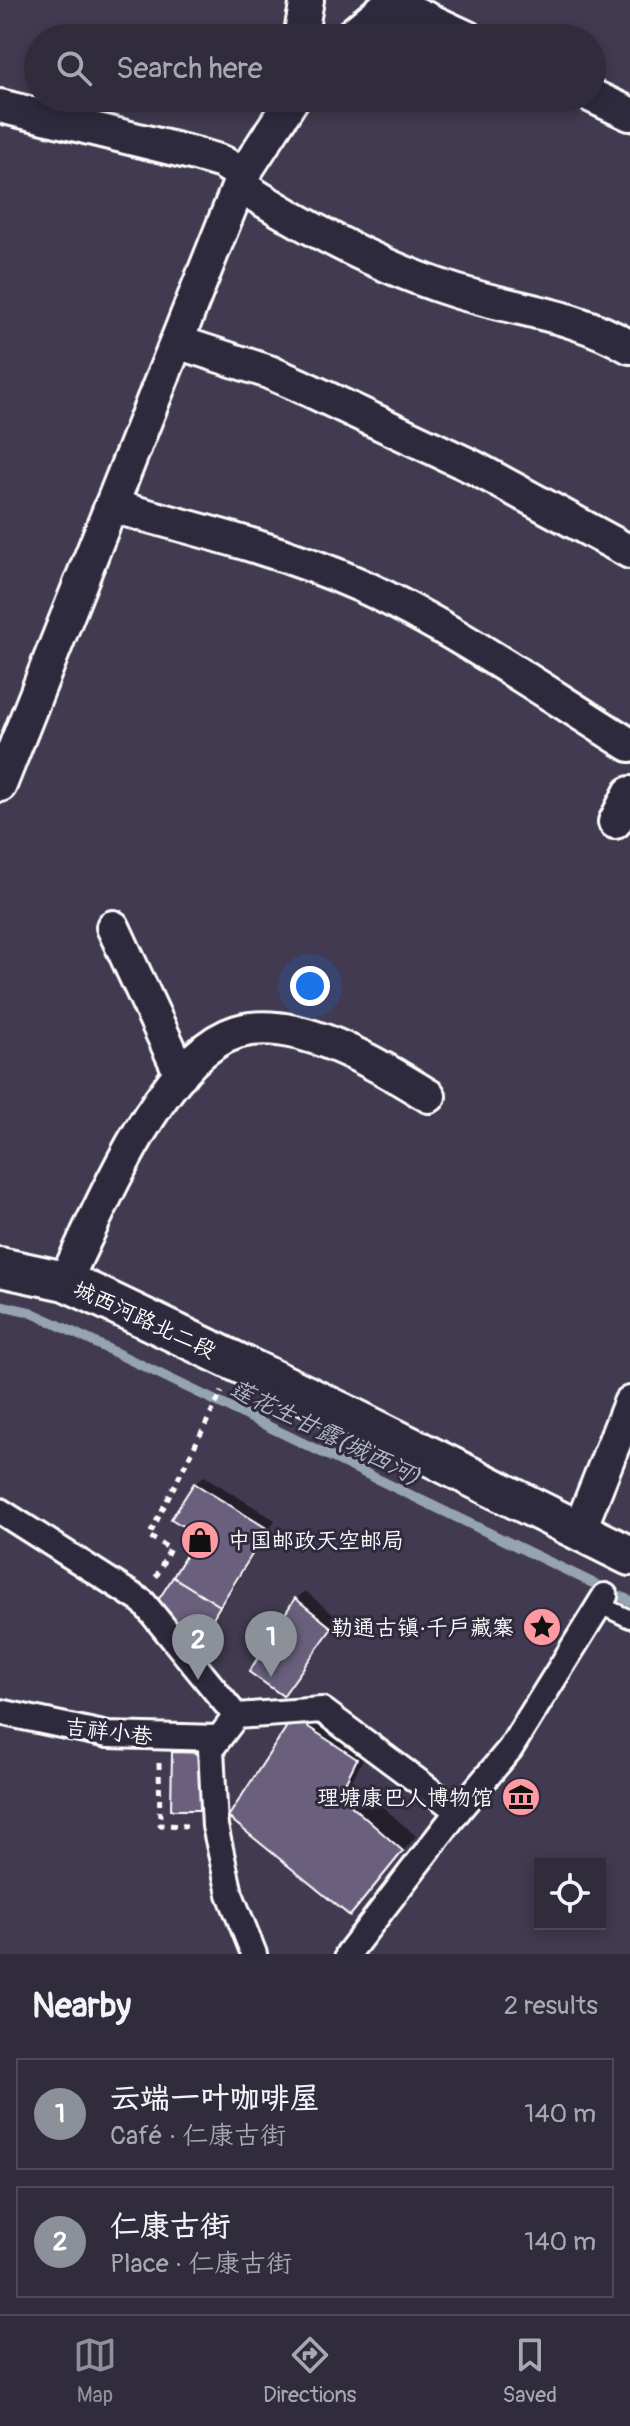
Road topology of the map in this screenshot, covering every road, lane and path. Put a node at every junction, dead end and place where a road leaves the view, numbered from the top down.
1 (307, 0) edge
2 (393, 1) edge
3 (303, 24) edge
4 (365, 24) edge
5 (440, 24) edge
6 (606, 103) edge
7 (0, 106) edge
8 (24, 112) edge
9 (24, 112) edge
10 (284, 112) edge
11 (630, 114) edge
12 (241, 180) junction
13 (177, 342) junction
14 (630, 347) edge
15 (111, 506) junction
16 (630, 552) edge
17 (630, 745) edge
18 (0, 785) edge
19 (630, 793) edge
20 (615, 822) dead end
21 (113, 927) dead end
22 (181, 1074) junction
23 (429, 1096) dead end
24 (0, 1267) edge
25 (65, 1281) junction
26 (223, 1390) dead end
27 (630, 1403) edge
28 (0, 1511) edge
29 (579, 1531) junction
30 (630, 1556) edge
31 (602, 1600) joint
32 (143, 1602) junction
33 (630, 1619) edge
34 (0, 1712) edge
35 (236, 1716) junction
36 (159, 1738) junction
37 (219, 1738) junction
38 (458, 1811) junction
39 (215, 1826) junction
40 (254, 1954) edge
41 (348, 1954) edge

1 - 3 street
2 - 4 street
2 - 5 street
6 - 11 street
7 - 8 street
9 - 12 street
10 - 12 street
12 - 13 street
12 - 14 street
13 - 15 street
13 - 16 street
15 - 17 street
15 - 18 street
19 - 20 street
21 - 22 street
22 - 23 street
22 - 25 street
24 - 25 street, 城西河路北二段
25 - 29 street, 城西河路北二段
26 - 32 path
27 - 29 street
28 - 32 street
29 - 30 street, 城西河路北二段
31 - 33 lane
31 - 38 street
32 - 35 street
34 - 36 street, 吉祥小巷
35 - 37 street
35 - 38 street
36 - 37 street, 吉祥小巷
36 - 39 path
37 - 39 street
38 - 41 street
39 - 40 street

